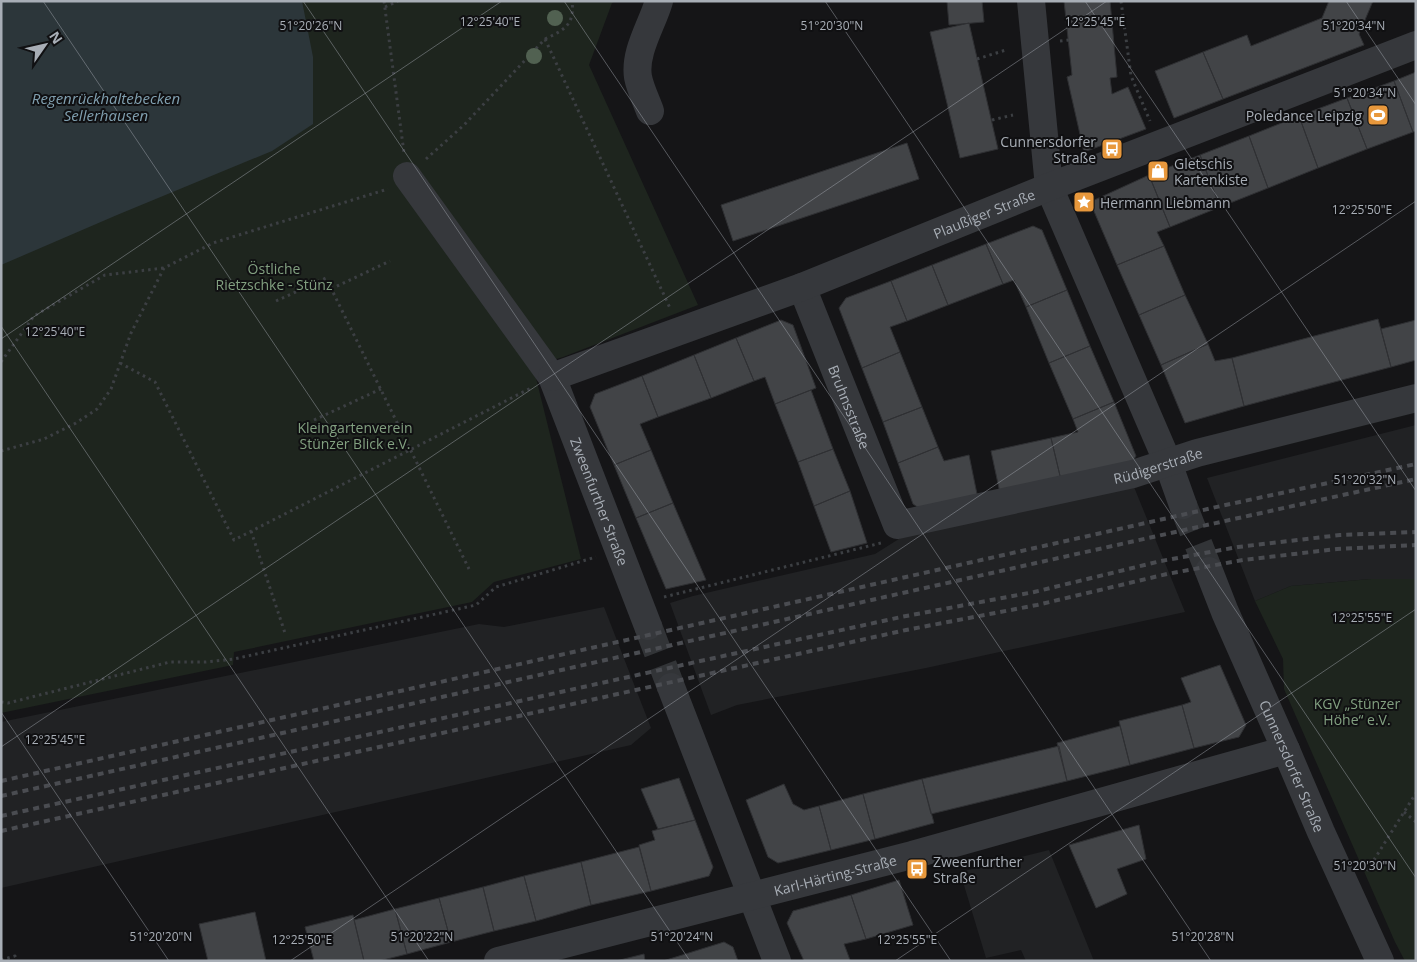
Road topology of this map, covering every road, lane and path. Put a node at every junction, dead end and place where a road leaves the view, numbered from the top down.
1 (384, 1) edge
2 (398, 1) edge
3 (572, 1) edge
4 (659, 1) edge
5 (1031, 1) edge
6 (1121, 1) edge
7 (385, 6) junction
8 (545, 39) junction
9 (1069, 40) dead end
10 (1060, 41) dead end
11 (1416, 45) edge
12 (1006, 50) dead end
13 (978, 59) dead end
14 (650, 110) dead end
15 (1014, 115) dead end
16 (992, 120) dead end
17 (1153, 127) dead end
18 (407, 176) junction
19 (1049, 187) junction
20 (390, 261) dead end
21 (164, 268) junction
22 (802, 287) junction
23 (331, 290) junction
24 (276, 302) dead end
25 (681, 330) junction
26 (1, 362) edge
27 (120, 363) junction
28 (552, 377) junction
29 (381, 389) junction
30 (1416, 398) edge
31 (314, 420) dead end
32 (410, 450) junction
33 (1, 451) edge
34 (1168, 463) junction
35 (1183, 505) tunnel mouth
36 (897, 525) junction
37 (251, 531) junction
38 (618, 550) junction
39 (470, 569) dead end
40 (1208, 571) tunnel mouth
41 (643, 615) joint
42 (285, 633) dead end
43 (671, 688) tunnel mouth
44 (1, 702) edge
45 (1286, 750) junction
46 (1416, 793) edge
47 (1404, 812) junction
48 (1416, 822) edge
49 (752, 896) junction
50 (1351, 897) junction
51 (1, 960) edge
52 (16, 961) edge
53 (498, 961) edge
54 (777, 961) edge
55 (1380, 961) edge

1 - 7 path
2 - 7 path
3 - 8 path
4 - 14 street
5 - 19 street
6 - 17 path
7 - 18 path
8 - 18 path
8 - 25 path
9 - 10 path
11 - 19 street, Plaußiger Straße
12 - 13 path
15 - 16 path
18 - 21 path
18 - 28 street, Zweenfurther Straße
19 - 22 street, Plaußiger Straße
19 - 34 street
20 - 23 path
21 - 26 path
21 - 27 path
22 - 25 street, Plaußiger Straße
22 - 36 street, Bruhnsstraße
23 - 24 path
23 - 29 path
25 - 28 street, Plaußiger Straße
27 - 33 path
27 - 37 path
28 - 32 path
28 - 38 street, Zweenfurther Straße
29 - 31 path
29 - 32 path
30 - 34 street, Rüdigerstraße
32 - 37 path
32 - 39 path
34 - 35 street
34 - 36 street, Rüdigerstraße
36 - 41 path
37 - 42 path
38 - 41 street, Zweenfurther Straße
38 - 44 path
40 - 45 street, Cunnersdorfer Straße
43 - 49 street
45 - 49 street, Karl-Härting-Straße
45 - 50 street, Cunnersdorfer Straße
46 - 47 path
47 - 48 path
47 - 50 path
49 - 53 street, Karl-Härting-Straße
49 - 54 street
50 - 55 street, Cunnersdorfer Straße
51 - 52 path

